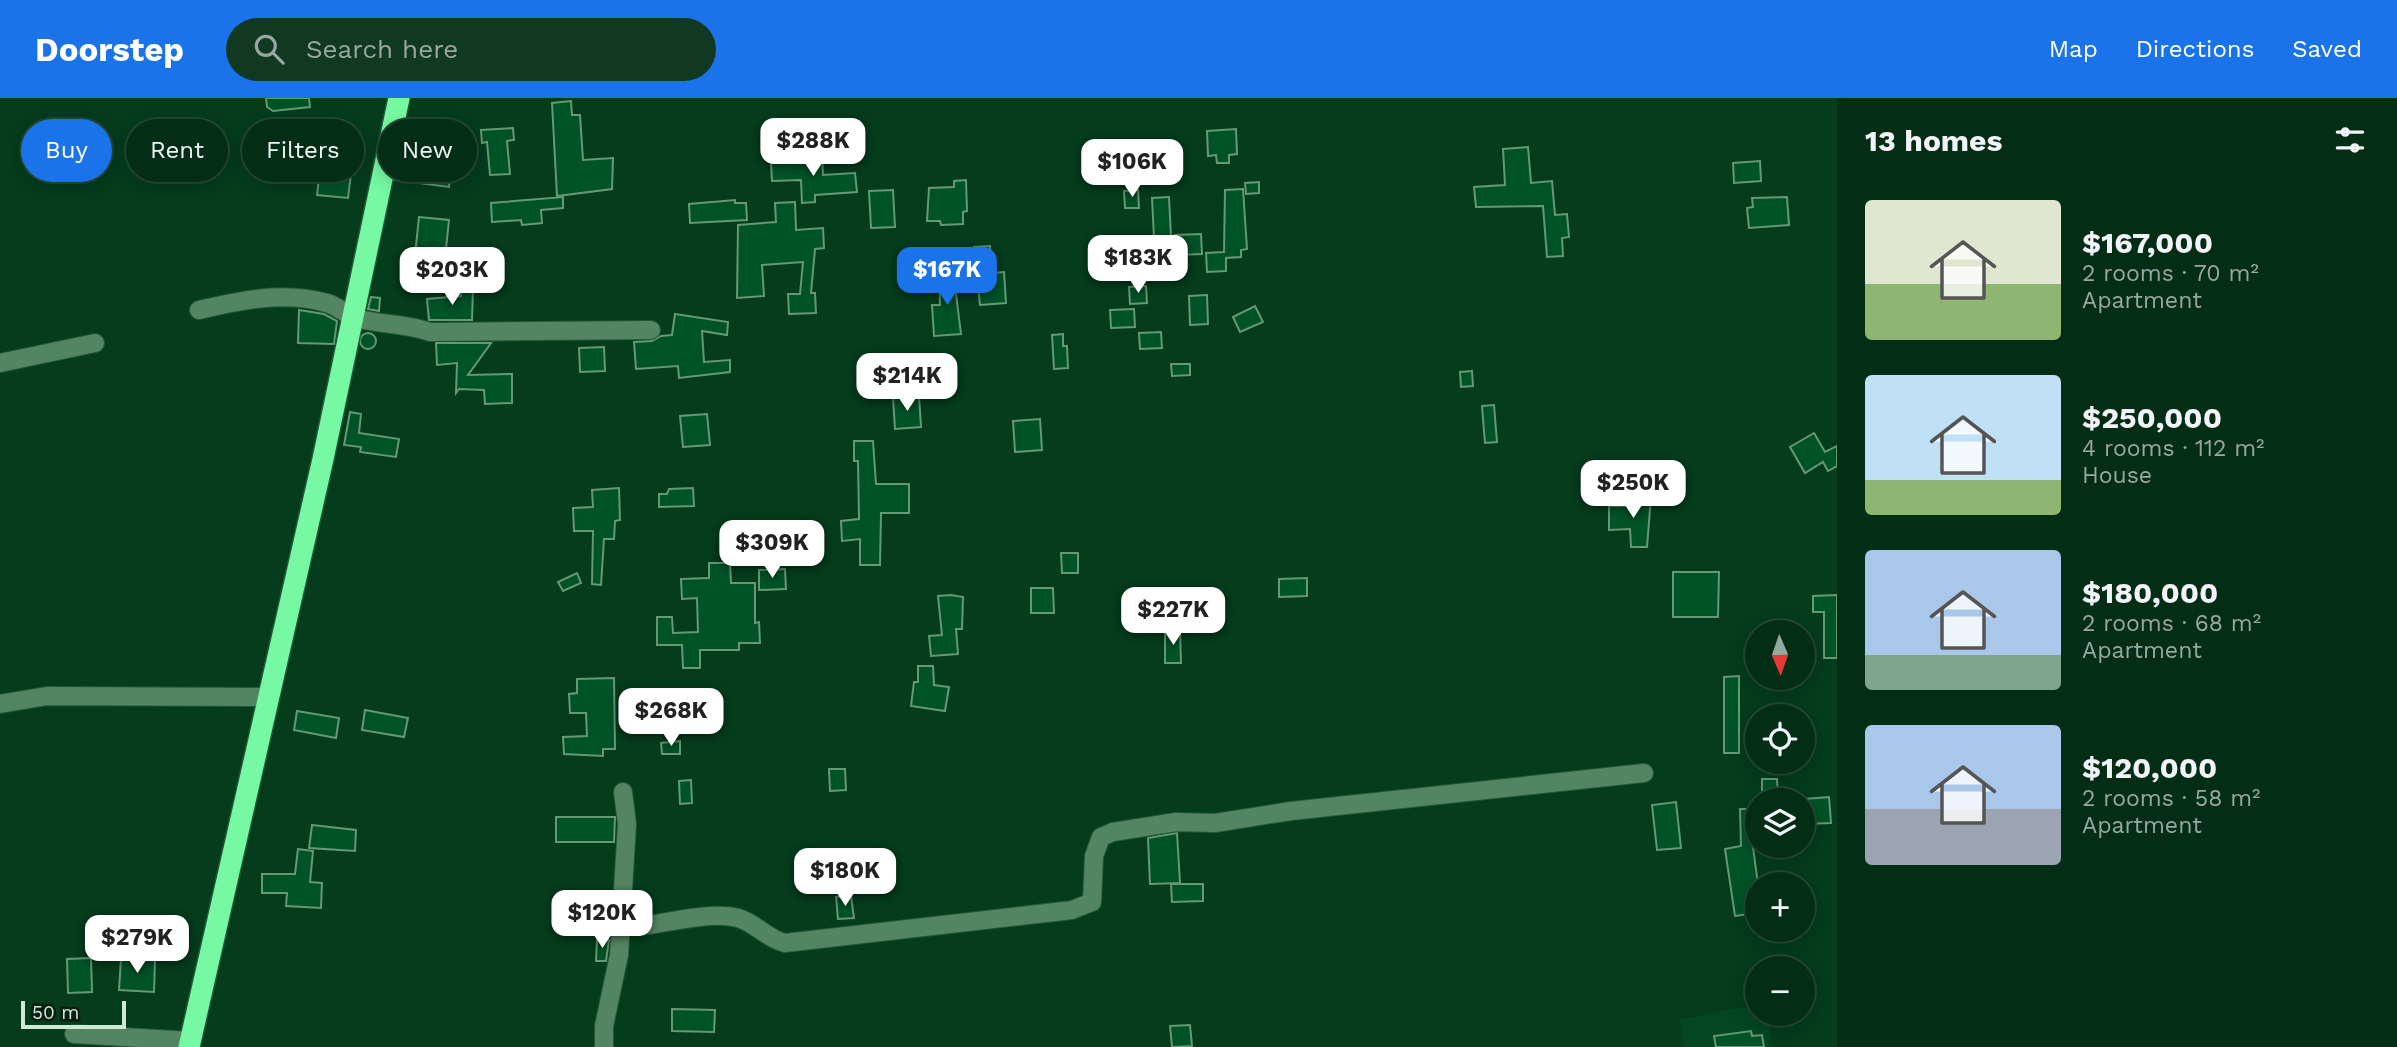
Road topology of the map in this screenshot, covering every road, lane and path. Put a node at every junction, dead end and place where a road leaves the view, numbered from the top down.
1 (399, 98) edge
2 (199, 310) dead end
3 (353, 317) junction
4 (651, 330) dead end
5 (95, 343) dead end
6 (0, 363) edge
7 (269, 697) junction
8 (0, 704) edge
9 (1644, 773) dead end
10 (624, 792) dead end
11 (620, 915) junction
12 (74, 1034) dead end
13 (190, 1044) edge
14 (604, 1047) edge

1 - 3 highway
2 - 3 street
3 - 4 street
3 - 7 highway
5 - 6 street
7 - 8 street
7 - 13 highway
9 - 11 street
10 - 11 street
11 - 14 street
12 - 13 street

